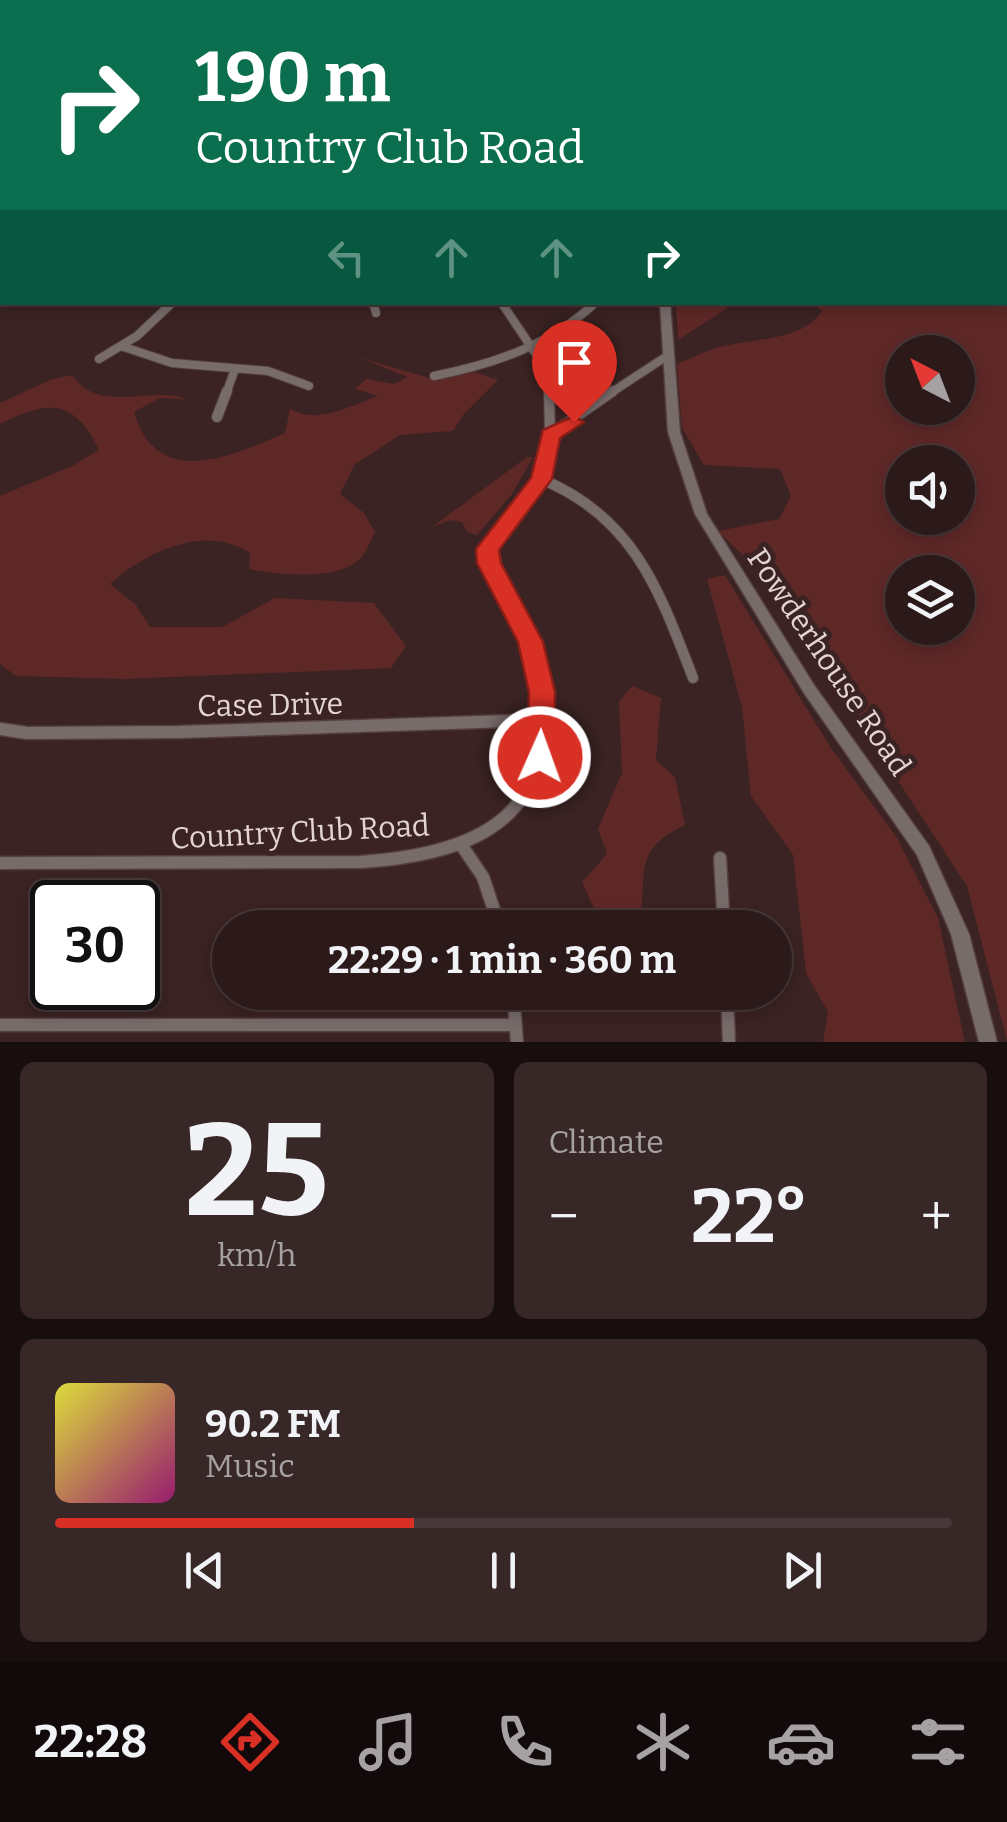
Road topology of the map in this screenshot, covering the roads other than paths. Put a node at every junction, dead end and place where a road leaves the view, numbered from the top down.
1 (169, 305) edge
2 (374, 305) edge
3 (503, 305) edge
4 (592, 305) edge
5 (665, 305) edge
6 (376, 314) dead end
7 (532, 344) junction
8 (121, 346) junction
9 (667, 356) junction
10 (99, 359) dead end
11 (235, 369) junction
12 (434, 376) dead end
13 (309, 386) dead end
14 (217, 417) dead end
15 (550, 435) junction
16 (541, 479) junction
17 (693, 678) dead end
18 (542, 720) junction
19 (0, 728) edge
20 (462, 846) junction
21 (720, 858) dead end
22 (0, 863) edge
23 (494, 910) edge
24 (723, 910) edge
25 (727, 1010) edge
26 (0, 1025) edge
27 (66, 1026) junction
28 (516, 1034) edge
29 (61, 1042) edge
30 (729, 1042) edge
31 (988, 1042) edge

1 - 8 street
2 - 6 street
3 - 7 street, Country Club Road
4 - 7 street
5 - 9 street, Powderhouse Road
7 - 12 street
7 - 15 street, Country Club Road
8 - 10 street
8 - 11 street
9 - 15 street
9 - 31 street, Powderhouse Road
11 - 13 street
11 - 14 street
15 - 16 street, Country Club Road
16 - 17 street
16 - 18 street, Country Club Road
18 - 19 street, Case Drive
18 - 20 street, Country Club Road
20 - 22 street, Country Club Road
20 - 23 street
21 - 24 street
25 - 30 street
26 - 27 street
27 - 28 street
27 - 29 street

